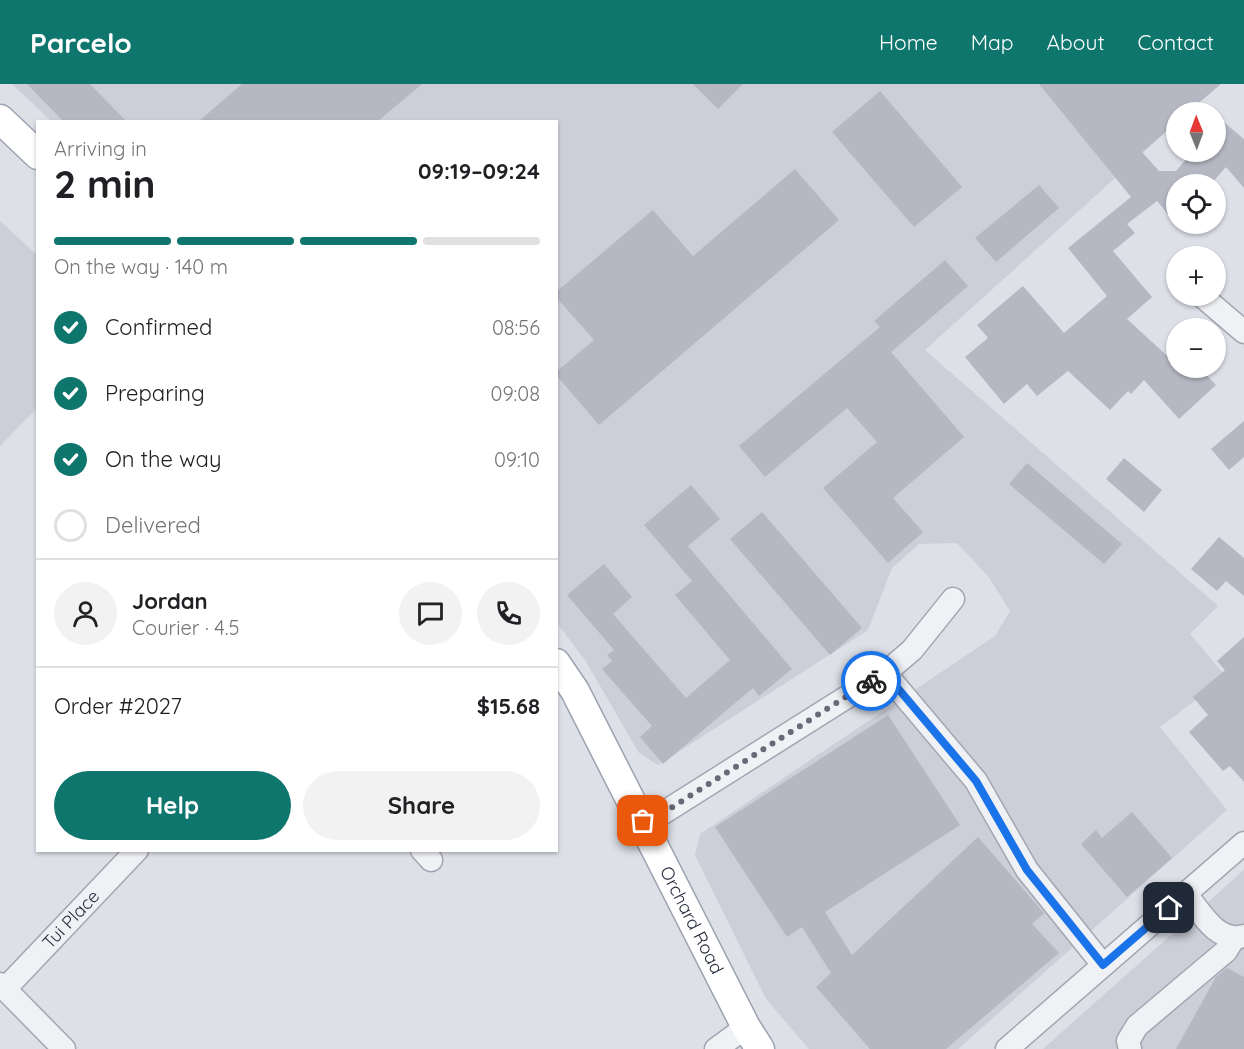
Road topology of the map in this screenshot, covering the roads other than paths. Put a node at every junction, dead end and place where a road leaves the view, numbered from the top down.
1 (0, 119) edge
2 (36, 153) edge
3 (1214, 306) edge
4 (1244, 332) edge
5 (953, 599) dead end
6 (558, 666) edge
7 (885, 673) junction
8 (643, 821) junction
9 (1244, 843) edge
10 (135, 852) edge
11 (1185, 894) junction
12 (1239, 937) edge
13 (1103, 965) junction
14 (2, 987) edge
15 (753, 1038) edge
16 (64, 1049) edge
17 (716, 1049) edge
18 (1007, 1049) edge
19 (1130, 1049) edge

1 - 2 main road
3 - 4 street
5 - 7 street
6 - 8 main road, Orchard Road
7 - 8 street
7 - 13 street
8 - 15 main road, Orchard Road
9 - 11 street
10 - 14 street, Tui Place
11 - 12 street
11 - 13 street
12 - 19 street
13 - 18 street
14 - 16 street
15 - 17 street

